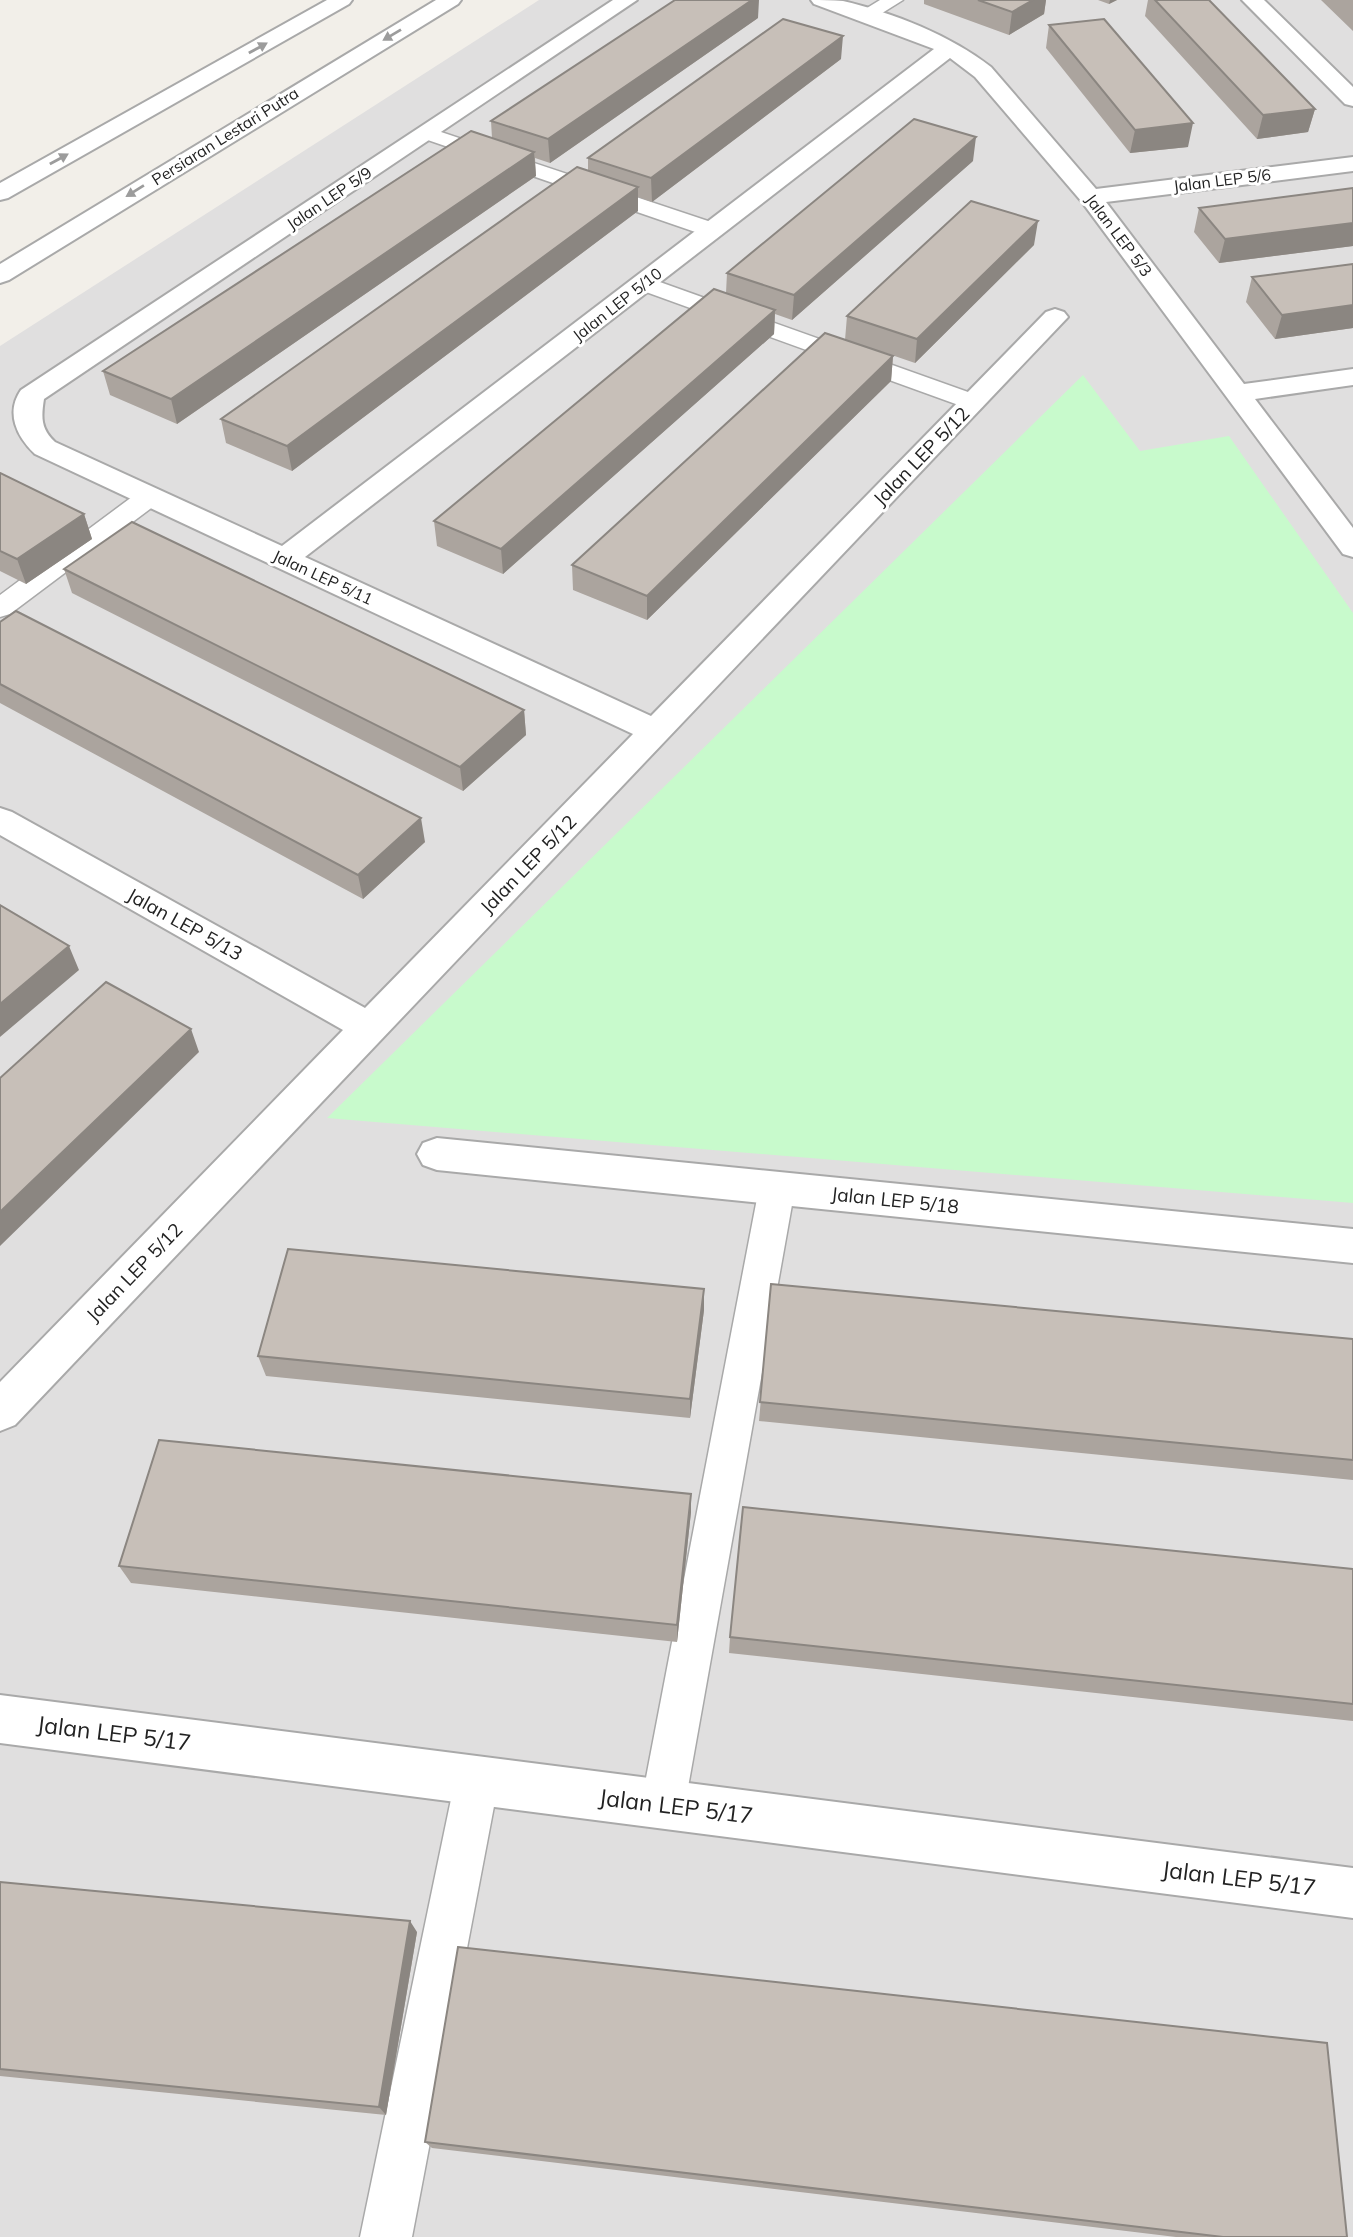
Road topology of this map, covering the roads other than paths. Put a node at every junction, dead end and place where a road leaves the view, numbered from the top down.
1 (342, 0) edge
2 (451, 0) edge
3 (627, 0) edge
4 (821, 0) edge
5 (894, 0) edge
6 (1252, 0) edge
7 (864, 16) junction
8 (949, 48) junction
9 (1353, 99) edge
10 (426, 134) junction
11 (1353, 164) edge
12 (0, 193) edge
13 (1090, 197) junction
14 (712, 230) junction
15 (0, 275) edge
16 (643, 284) junction
17 (1055, 317) dead end
18 (1353, 377) edge
19 (1239, 393) junction
20 (31, 396) joint
21 (973, 402) junction
22 (149, 496) junction
23 (1353, 548) edge
24 (284, 559) junction
25 (0, 608) edge
26 (656, 731) junction
27 (0, 820) edge
28 (370, 1028) junction
29 (437, 1154) dead end
30 (777, 1188) junction
31 (1353, 1246) edge
32 (0, 1411) edge
33 (0, 1719) edge
34 (477, 1780) junction
35 (663, 1804) junction
36 (1353, 1893) edge
37 (386, 2237) edge

12 -> 1 street
2 -> 15 street, Persiaran Lestari Putra
3 - 10 street, Jalan LEP 5/9
4 - 7 street, Jalan LEP 5/3
5 - 7 lane
6 - 9 street
7 - 8 street, Jalan LEP 5/3
8 - 13 street, Jalan LEP 5/3
8 - 14 street, Jalan LEP 5/10
10 - 14 lane
10 - 20 street, Jalan LEP 5/9
11 - 13 street, Jalan LEP 5/6
13 - 19 street, Jalan LEP 5/3
14 - 16 street, Jalan LEP 5/10
16 - 21 lane
16 - 24 street, Jalan LEP 5/10
17 - 21 street, Jalan LEP 5/12
18 - 19 street
19 - 23 street, Jalan LEP 5/3
20 - 22 street, Jalan LEP 5/11
21 - 26 street, Jalan LEP 5/12
22 - 24 street, Jalan LEP 5/11
22 - 25 lane
24 - 26 street, Jalan LEP 5/11
26 - 28 street, Jalan LEP 5/12
27 - 28 street, Jalan LEP 5/13
28 - 32 street, Jalan LEP 5/12
29 - 30 street, Jalan LEP 5/18
30 - 31 street, Jalan LEP 5/18
30 - 35 lane
33 - 34 street, Jalan LEP 5/17
34 - 35 street, Jalan LEP 5/17
34 - 37 lane
35 - 36 street, Jalan LEP 5/17

